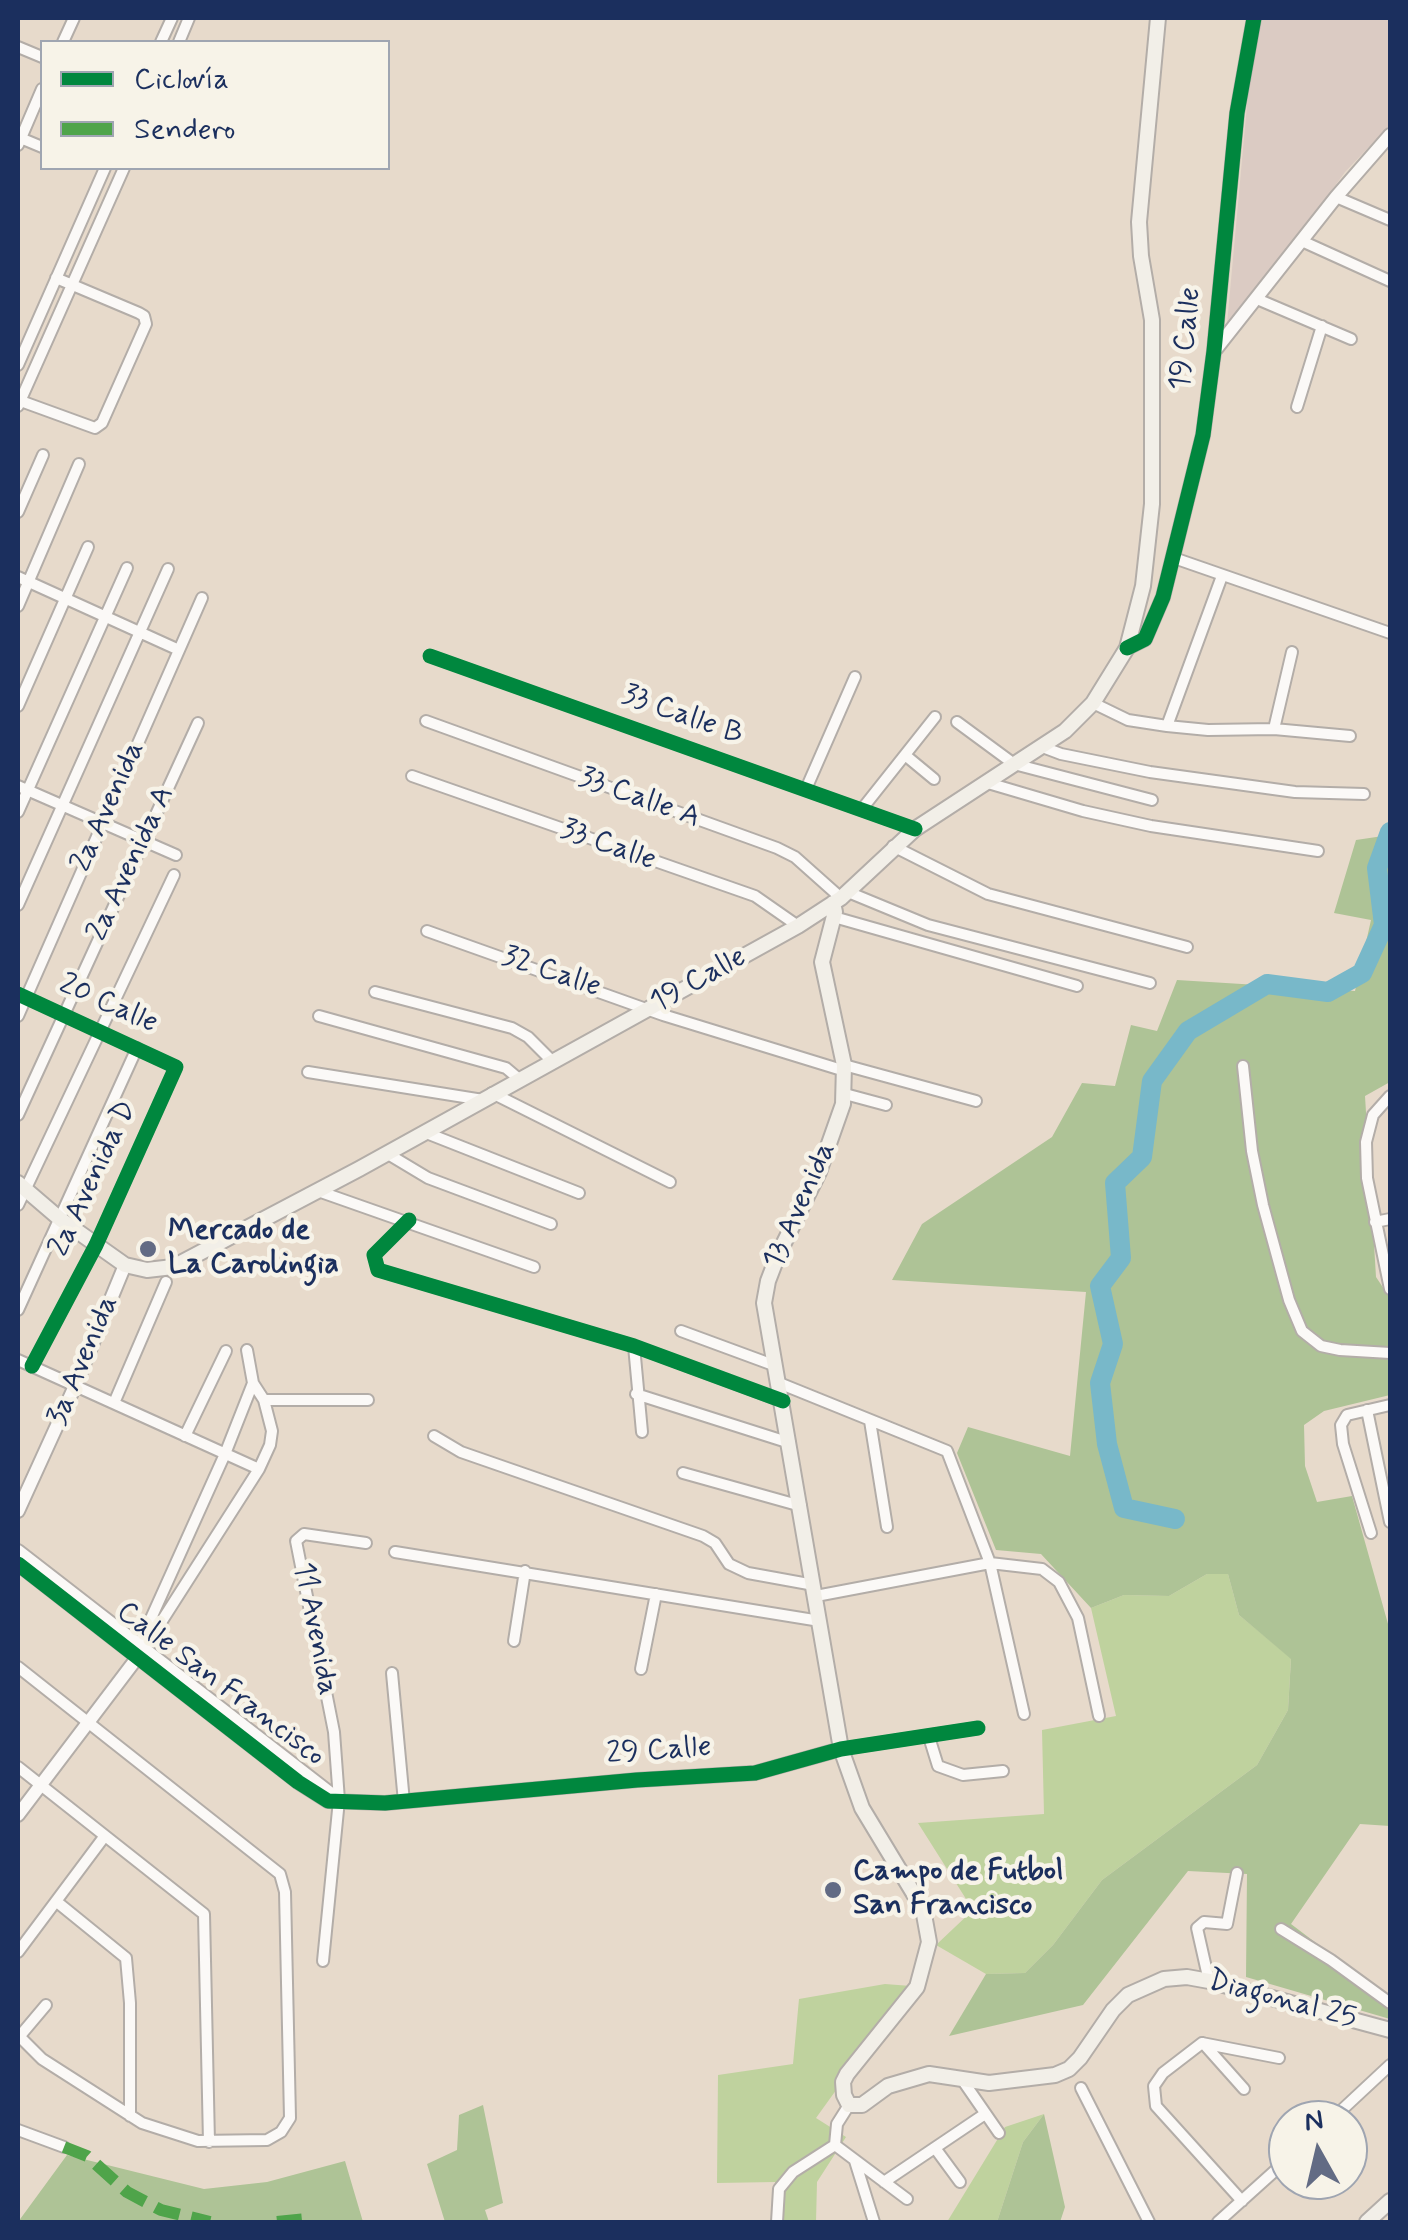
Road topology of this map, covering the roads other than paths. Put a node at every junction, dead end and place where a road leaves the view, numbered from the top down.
1 (1158, 18) edge
2 (1254, 18) edge
3 (40, 93) edge
4 (1390, 135) edge
5 (19, 140) edge
6 (123, 170) edge
7 (104, 171) edge
8 (117, 182) junction
9 (1336, 197) junction
10 (1390, 220) edge
11 (1304, 242) junction
12 (56, 278) junction
13 (1390, 281) edge
14 (73, 285) junction
15 (1257, 298) junction
16 (1322, 326) junction
17 (1351, 339) dead end
18 (1214, 351) junction
19 (18, 365) edge
20 (18, 402) edge
21 (1297, 407) dead end
22 (44, 455) dead end
23 (80, 464) dead end
24 (18, 512) edge
25 (88, 547) dead end
26 (1174, 558) junction
27 (127, 568) dead end
28 (168, 570) dead end
29 (1222, 576) junction
30 (23, 579) edge
31 (65, 598) junction
32 (202, 598) dead end
33 (18, 606) edge
34 (105, 616) junction
35 (140, 632) junction
36 (1390, 633) edge
37 (1127, 648) junction
38 (179, 650) junction
39 (1292, 652) dead end
40 (430, 656) dead end
41 (855, 677) dead end
42 (1093, 703) junction
43 (18, 706) edge
44 (935, 717) dead end
45 (426, 721) dead end
46 (957, 722) dead end
47 (198, 723) dead end
48 (1168, 726) junction
49 (1274, 729) junction
50 (1350, 736) dead end
51 (1039, 746) junction
52 (905, 755) junction
53 (1014, 764) junction
54 (412, 776) dead end
55 (934, 779) dead end
56 (988, 783) junction
57 (22, 789) edge
58 (806, 790) junction
59 (1364, 794) dead end
60 (1152, 800) dead end
61 (62, 806) junction
62 (862, 810) junction
63 (18, 812) edge
64 (102, 823) junction
65 (915, 828) junction
66 (142, 840) junction
67 (893, 846) junction
68 (1318, 851) dead end
69 (176, 855) dead end
70 (174, 875) dead end
71 (839, 902) junction
72 (18, 905) edge
73 (798, 926) junction
74 (427, 931) dead end
75 (1187, 946) dead end
76 (1150, 983) dead end
77 (1077, 986) dead end
78 (375, 992) dead end
79 (22, 996) edge
80 (651, 1008) junction
81 (63, 1015) junction
82 (18, 1016) edge
83 (319, 1016) dead end
84 (102, 1032) junction
85 (137, 1048) junction
86 (552, 1061) junction
87 (176, 1066) joint
88 (1242, 1066) dead end
89 (844, 1068) junction
90 (308, 1072) dead end
91 (519, 1079) junction
92 (845, 1094) junction
93 (487, 1096) junction
94 (1390, 1096) edge
95 (976, 1101) dead end
96 (886, 1105) dead end
97 (18, 1116) edge
98 (424, 1132) junction
99 (388, 1154) junction
100 (670, 1182) dead end
101 (21, 1186) edge
102 (318, 1191) junction
103 (579, 1193) dead end
104 (18, 1205) edge
105 (60, 1218) junction
106 (1390, 1219) edge
107 (409, 1220) junction
108 (1375, 1222) junction
109 (551, 1224) dead end
110 (96, 1245) junction
111 (125, 1265) junction
112 (534, 1266) dead end
113 (166, 1282) dead end
114 (1390, 1289) edge
115 (18, 1310) edge
116 (680, 1331) dead end
117 (634, 1346) junction
118 (247, 1350) dead end
119 (226, 1351) dead end
120 (1390, 1354) edge
121 (18, 1360) edge
122 (32, 1366) junction
123 (776, 1366) junction
124 (253, 1383) junction
125 (779, 1383) junction
126 (75, 1386) junction
127 (636, 1394) junction
128 (264, 1400) junction
129 (368, 1400) dead end
130 (783, 1402) junction
131 (114, 1403) junction
132 (1390, 1405) edge
133 (1367, 1410) junction
134 (870, 1421) junction
135 (642, 1432) dead end
136 (185, 1436) junction
137 (434, 1436) dead end
138 (790, 1443) junction
139 (225, 1454) junction
140 (259, 1469) junction
141 (683, 1473) dead end
142 (801, 1506) junction
143 (18, 1511) edge
144 (1390, 1522) edge
145 (887, 1527) dead end
146 (1371, 1533) dead end
147 (366, 1543) dead end
148 (18, 1551) edge
149 (395, 1552) dead end
150 (990, 1563) junction
151 (18, 1564) edge
152 (525, 1571) junction
153 (815, 1591) junction
154 (656, 1594) junction
155 (820, 1620) junction
156 (514, 1641) dead end
157 (140, 1650) junction
158 (18, 1667) edge
159 (641, 1670) dead end
160 (392, 1673) dead end
161 (1024, 1714) dead end
162 (1099, 1716) dead end
163 (88, 1722) junction
164 (978, 1728) dead end
165 (929, 1737) junction
166 (841, 1749) junction
167 (18, 1767) edge
168 (1003, 1772) dead end
169 (40, 1786) junction
170 (339, 1800) junction
171 (404, 1802) junction
172 (18, 1816) edge
173 (104, 1838) junction
174 (1236, 1873) dead end
175 (56, 1902) junction
176 (1281, 1929) dead end
177 (18, 1952) edge
178 (323, 1962) dead end
179 (1209, 1981) junction
180 (1390, 2003) edge
181 (46, 2005) dead end
182 (1390, 2030) edge
183 (18, 2036) edge
184 (1202, 2042) junction
185 (1279, 2058) dead end
186 (1390, 2066) edge
187 (961, 2078) junction
188 (1080, 2088) dead end
189 (1244, 2089) dead end
190 (1353, 2100) edge
191 (849, 2105) junction
192 (986, 2114) junction
193 (130, 2116) junction
194 (18, 2130) edge
195 (998, 2132) dead end
196 (209, 2142) junction
197 (835, 2145) junction
198 (64, 2148) dead end
199 (935, 2148) junction
200 (854, 2158) junction
201 (1268, 2177) edge
202 (884, 2182) junction
203 (960, 2182) dead end
204 (907, 2199) dead end
205 (1242, 2201) junction
206 (1390, 2201) edge
207 (777, 2222) edge
208 (874, 2222) edge
209 (1149, 2222) edge
210 (1218, 2222) edge
211 (1367, 2222) edge

1 - 37 main road
2 - 18 street, 19 Calle
3 - 5 street
4 - 9 street
6 - 8 street
7 - 8 street
7 - 12 street
8 - 14 street
9 - 10 street
9 - 11 street
11 - 13 street
11 - 15 street
12 - 14 street
12 - 19 street
14 - 20 street
14 - 20 street
15 - 16 street
15 - 18 street
16 - 17 street
16 - 21 street
18 - 26 street, 19 Calle
22 - 24 street
23 - 30 street
25 - 31 street
26 - 29 street
26 - 37 street, 19 Calle
27 - 34 street
28 - 35 street
29 - 36 street
29 - 48 street
30 - 31 street
30 - 33 street
31 - 34 street
31 - 43 street
32 - 38 street, 2a Avenida
34 - 35 street
34 - 57 street
35 - 38 street
35 - 61 street
37 - 42 main road, 19 Calle
38 - 64 street, 2a Avenida
39 - 49 street
40 - 58 street, 33 Calle B
41 - 58 street
42 - 48 street
42 - 51 main road, 19 Calle
44 - 52 street
45 - 71 street, 33 Calle A
46 - 53 street
47 - 66 street, 2a Avenida A
48 - 49 street
49 - 50 street
51 - 53 main road, 19 Calle
51 - 59 street
52 - 55 street
52 - 62 street
53 - 56 main road, 19 Calle
53 - 60 street
54 - 73 street, 33 Calle
56 - 65 main road, 19 Calle
56 - 68 street
57 - 61 street
57 - 63 street
58 - 62 street, 33 Calle B
61 - 64 street
61 - 72 street
62 - 65 street, 33 Calle B
64 - 66 street
64 - 79 street, 2a Avenida
65 - 67 main road, 19 Calle
66 - 69 street
66 - 81 street, 2a Avenida A
67 - 71 main road, 19 Calle
67 - 75 street
70 - 84 street
71 - 73 main road, 19 Calle
71 - 76 street, 33 Calle A
71 - 77 street
71 - 89 main road, 13 Avenida
73 - 80 main road, 19 Calle
74 - 80 street, 32 Calle
78 - 86 street
79 - 81 street, 20 Calle
79 - 82 street, 2a Avenida
80 - 86 main road, 19 Calle
80 - 89 street, 32 Calle
81 - 84 street, 20 Calle
81 - 97 street, 2a Avenida A
83 - 91 street
84 - 85 street, 20 Calle
84 - 101 street
85 - 87 street, 20 Calle
85 - 105 street
86 - 91 main road, 19 Calle
87 - 110 street, 2a Avenida D
88 - 120 street
89 - 92 main road, 13 Avenida
89 - 95 street, 32 Calle
90 - 93 street
91 - 93 main road, 19 Calle
92 - 96 street
92 - 123 main road, 13 Avenida
93 - 98 main road, 19 Calle
93 - 100 street
94 - 108 street
98 - 99 main road, 19 Calle
98 - 103 street
99 - 102 main road, 19 Calle
99 - 109 street
101 - 104 street
101 - 105 main road
102 - 107 street
102 - 111 main road, 19 Calle
105 - 110 main road
105 - 115 street
106 - 108 street
107 - 112 street
107 - 117 street
108 - 114 street
110 - 111 main road
110 - 122 street, 2a Avenida D
111 - 126 street, 3a Avenida
113 - 131 street
116 - 123 street
117 - 127 street
117 - 130 street
118 - 124 street
119 - 136 street
121 - 122 street
122 - 126 street
123 - 125 main road, 13 Avenida
124 - 128 street
124 - 139 street
125 - 130 main road, 13 Avenida
125 - 134 street
126 - 131 street
126 - 143 street, 3a Avenida
127 - 135 street
127 - 138 street
128 - 129 street
128 - 140 street
130 - 138 main road, 13 Avenida
131 - 136 street
132 - 133 street
133 - 144 street
133 - 146 street
134 - 145 street
134 - 150 street
136 - 139 street
137 - 153 street
138 - 142 main road, 13 Avenida
139 - 140 street
139 - 157 street
140 - 157 street
141 - 142 street
142 - 153 main road, 13 Avenida
147 - 170 street, 11 Avenida
148 - 157 street, Calle San Francisco
149 - 152 street
150 - 153 street
150 - 161 street
150 - 162 street
151 - 157 street, Calle San Francisco
152 - 154 street
152 - 156 street
153 - 155 main road, 13 Avenida
154 - 155 street
154 - 159 street
155 - 166 main road, 13 Avenida
157 - 163 street
157 - 170 street, Calle San Francisco
158 - 163 street
160 - 171 street
163 - 169 street
163 - 196 street
164 - 165 street, 29 Calle
165 - 166 street, 29 Calle
165 - 168 street
166 - 171 street, 29 Calle
166 - 191 main road
167 - 169 street
169 - 172 street
169 - 173 street
170 - 171 street, 29 Calle
170 - 178 street, 11 Avenida
173 - 175 street
173 - 196 street
174 - 179 street
175 - 177 street
175 - 193 street
176 - 180 street
179 - 182 main road, Diagonal 25
179 - 187 main road, Diagonal 25
181 - 183 street
183 - 193 street
184 - 185 street
184 - 189 street
184 - 205 street
186 - 190 street
187 - 191 main road, Diagonal 25
187 - 192 street
188 - 209 street
191 - 197 street
192 - 195 street
192 - 199 street
193 - 196 street
194 - 198 street
197 - 200 street
197 - 207 street
199 - 202 street
199 - 203 street
200 - 202 street
200 - 208 street
201 - 205 street
202 - 204 street
205 - 210 street
206 - 211 main road

